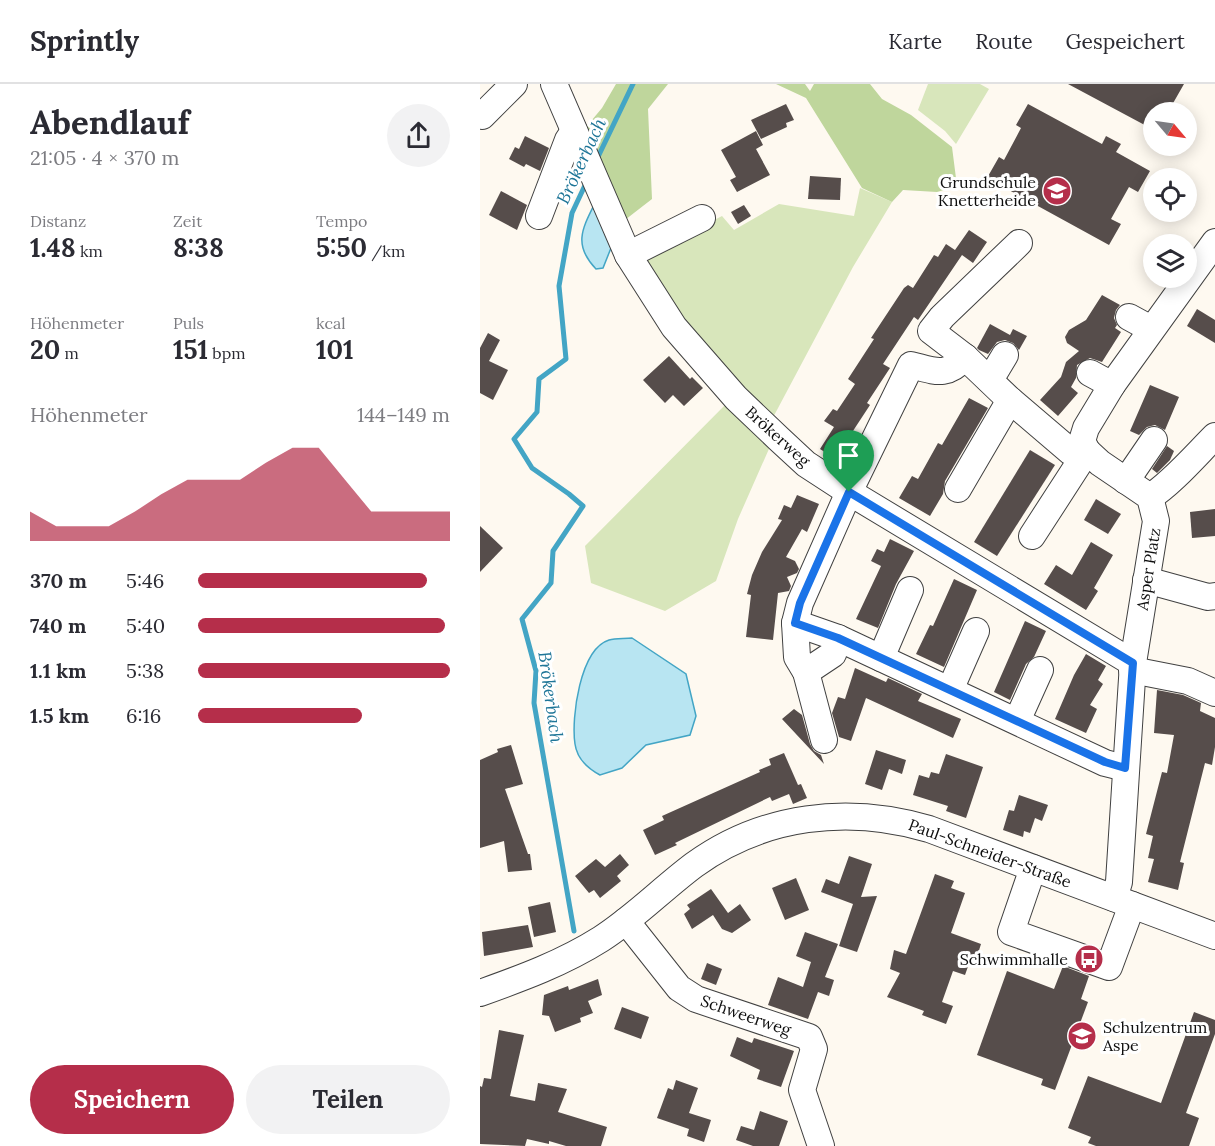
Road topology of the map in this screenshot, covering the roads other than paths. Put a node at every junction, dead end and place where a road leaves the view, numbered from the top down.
1 (514, 84) edge
2 (554, 84) edge
3 (482, 116) dead end
4 (574, 131) junction
5 (539, 216) dead end
6 (702, 218) dead end
7 (1215, 242) edge
8 (1019, 243) dead end
9 (628, 255) junction
10 (931, 331) junction
11 (1005, 355) dead end
12 (965, 357) junction
13 (911, 365) junction
14 (990, 380) junction
15 (1010, 400) junction
16 (1215, 436) edge
17 (1154, 440) dead end
18 (1087, 451) junction
19 (1126, 481) junction
20 (958, 489) dead end
21 (849, 492) junction
22 (1150, 497) junction
23 (1032, 536) dead end
24 (1146, 580) junction
25 (910, 590) dead end
26 (1215, 596) edge
27 (795, 623) junction
28 (976, 631) dead end
29 (838, 638) junction
30 (881, 658) junction
31 (1133, 667) junction
32 (1040, 670) dead end
33 (806, 672) junction
34 (950, 690) junction
35 (1215, 693) edge
36 (1017, 721) junction
37 (824, 741) dead end
38 (1125, 768) junction
39 (1033, 868) junction
40 (1123, 902) junction
41 (626, 921) junction
42 (1215, 936) edge
43 (480, 993) edge
44 (821, 1146) edge

1 - 3 street
2 - 4 street, Brökerweg
4 - 5 street
4 - 9 street, Brökerweg
6 - 9 street
7 - 18 street
8 - 10 street
9 - 21 street, Brökerweg
10 - 12 street
10 - 13 street
11 - 14 street
12 - 13 street
12 - 14 street
13 - 21 street
14 - 15 street
15 - 18 street
15 - 20 street
16 - 22 street
17 - 19 street
18 - 19 street
18 - 23 street
19 - 22 street
21 - 27 street
21 - 31 street, Brökerweg
22 - 24 street, Asper Platz
24 - 26 street
24 - 31 street, Asper Platz
25 - 30 street
27 - 29 street
27 - 33 street
28 - 34 street
29 - 30 street
29 - 33 street
30 - 34 street
31 - 35 street, Brökerweg
31 - 38 street, Asper Platz
32 - 36 street
33 - 37 street
34 - 36 street
36 - 38 street
38 - 40 street, Asper Platz
39 - 40 street, Paul-Schneider-Straße
39 - 40 street, Asper Platz
39 - 41 street, Paul-Schneider-Straße
40 - 42 street, Paul-Schneider-Straße
41 - 43 street, Paul-Schneider-Straße
41 - 44 street, Schweerweg

